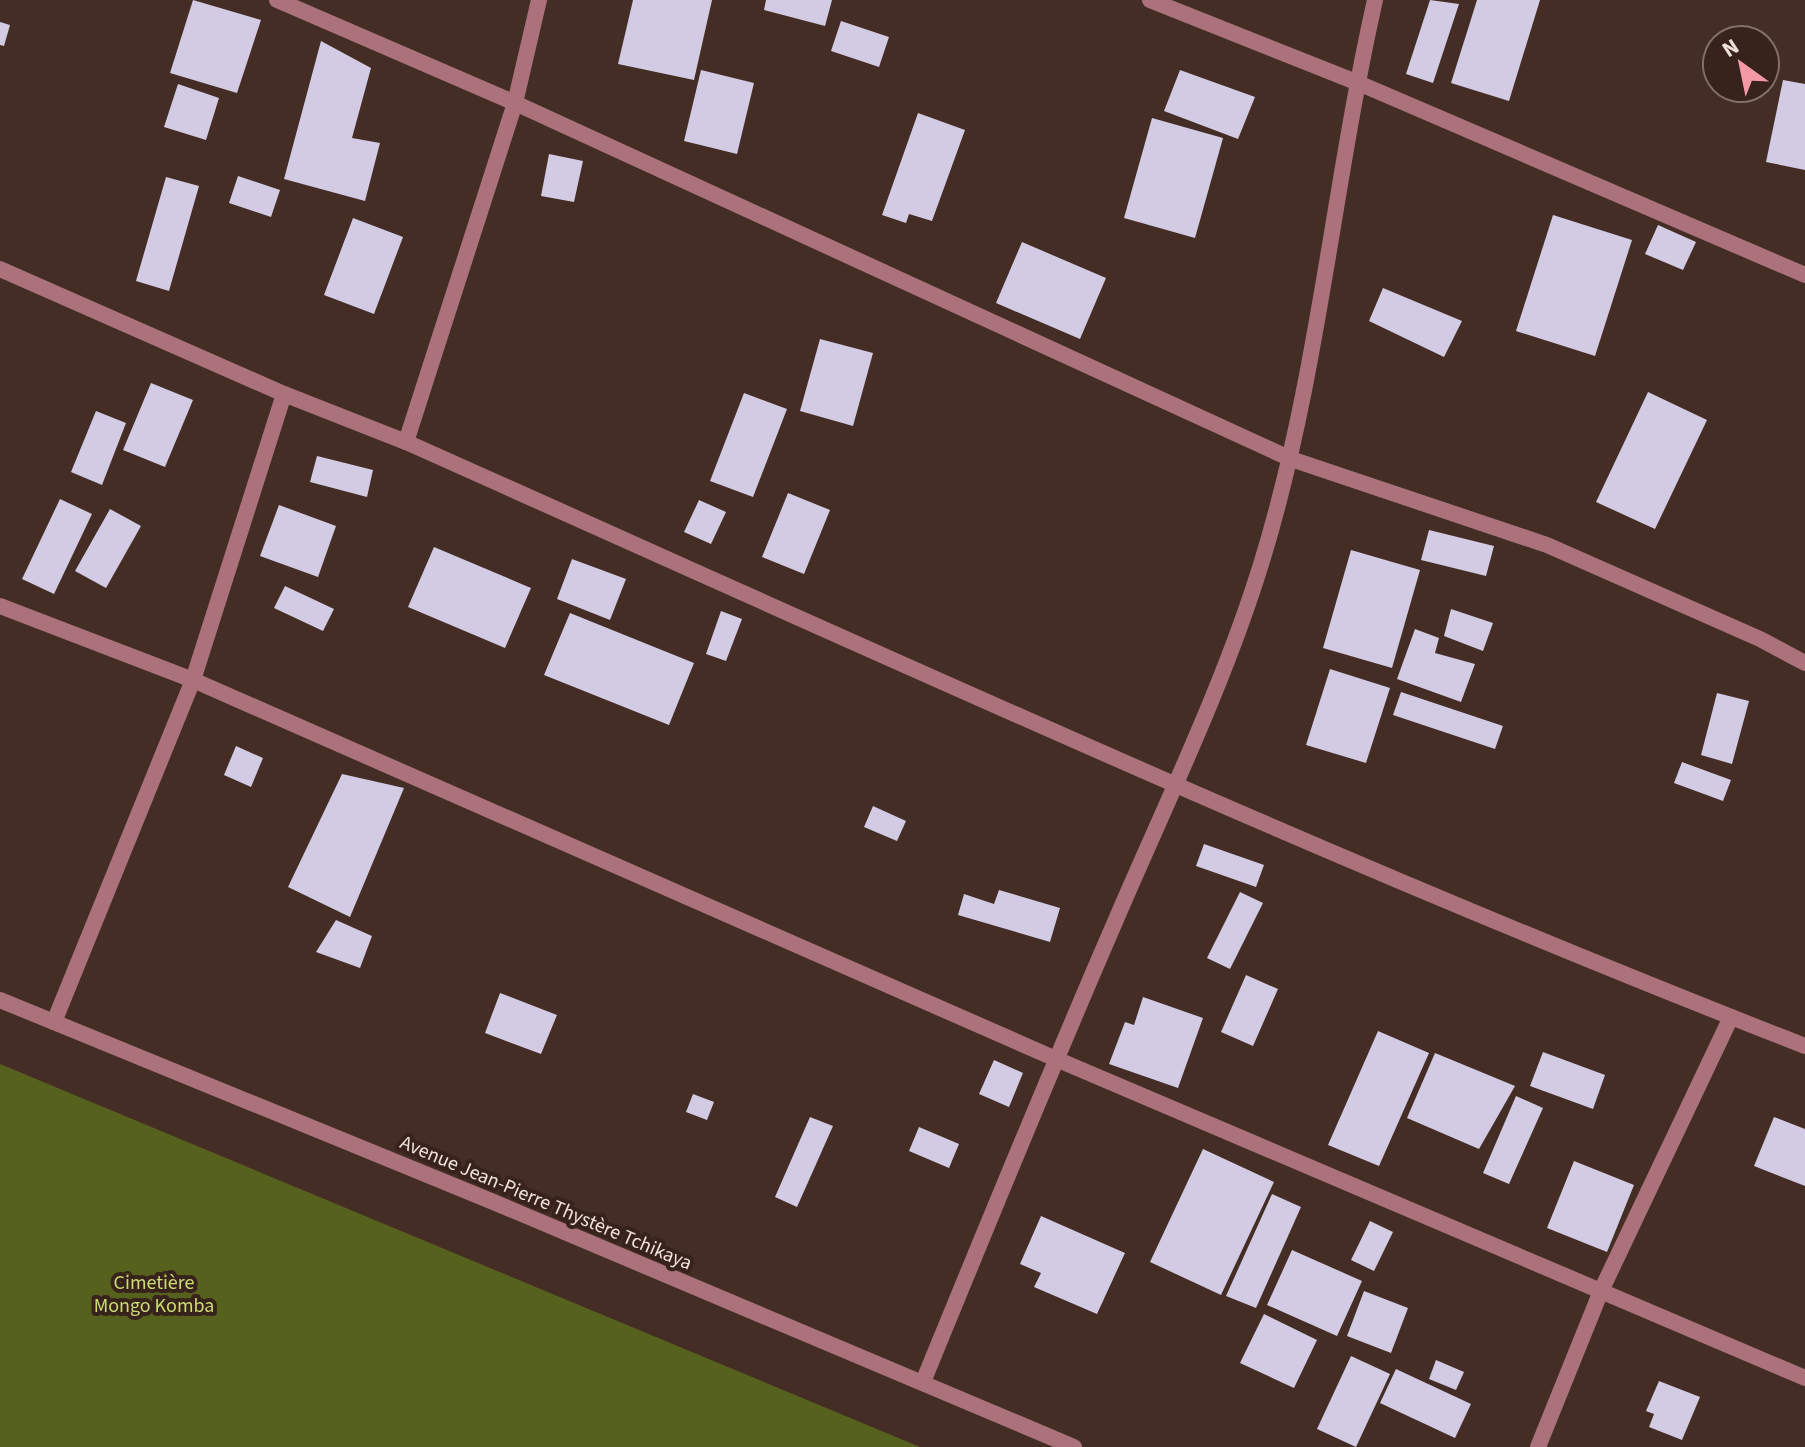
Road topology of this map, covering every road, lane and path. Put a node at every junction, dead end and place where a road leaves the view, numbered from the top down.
1 (277, 0) edge
2 (539, 0) edge
3 (1150, 0) edge
4 (1375, 0) edge
5 (1356, 82) junction
6 (515, 103) junction
7 (0, 269) edge
8 (1805, 275) edge
9 (284, 394) junction
10 (406, 442) junction
11 (1291, 459) junction
12 (0, 606) edge
13 (1805, 663) edge
14 (193, 680) junction
15 (1175, 784) junction
16 (0, 1000) edge
17 (1731, 1017) junction
18 (54, 1022) junction
19 (1805, 1046) edge
20 (1056, 1059) junction
21 (1601, 1291) junction
22 (1805, 1378) edge
23 (923, 1382) junction
24 (1074, 1447) edge
25 (1538, 1447) edge

1 - 6 street
2 - 6 street
3 - 5 street
4 - 5 street
5 - 8 street
5 - 11 street
6 - 10 street
6 - 11 street
7 - 9 street
9 - 10 street
9 - 14 street
10 - 15 street
11 - 13 street
11 - 15 street
12 - 14 street
14 - 18 street
14 - 20 street
15 - 17 street
15 - 20 street
16 - 18 street, Avenue Jean-Pierre Thystère Tchikaya
17 - 19 street
17 - 21 street
18 - 23 street, Avenue Jean-Pierre Thystère Tchikaya
20 - 21 street
20 - 23 street
21 - 22 street
21 - 25 street
23 - 24 street, Avenue Jean-Pierre Thystère Tchikaya

